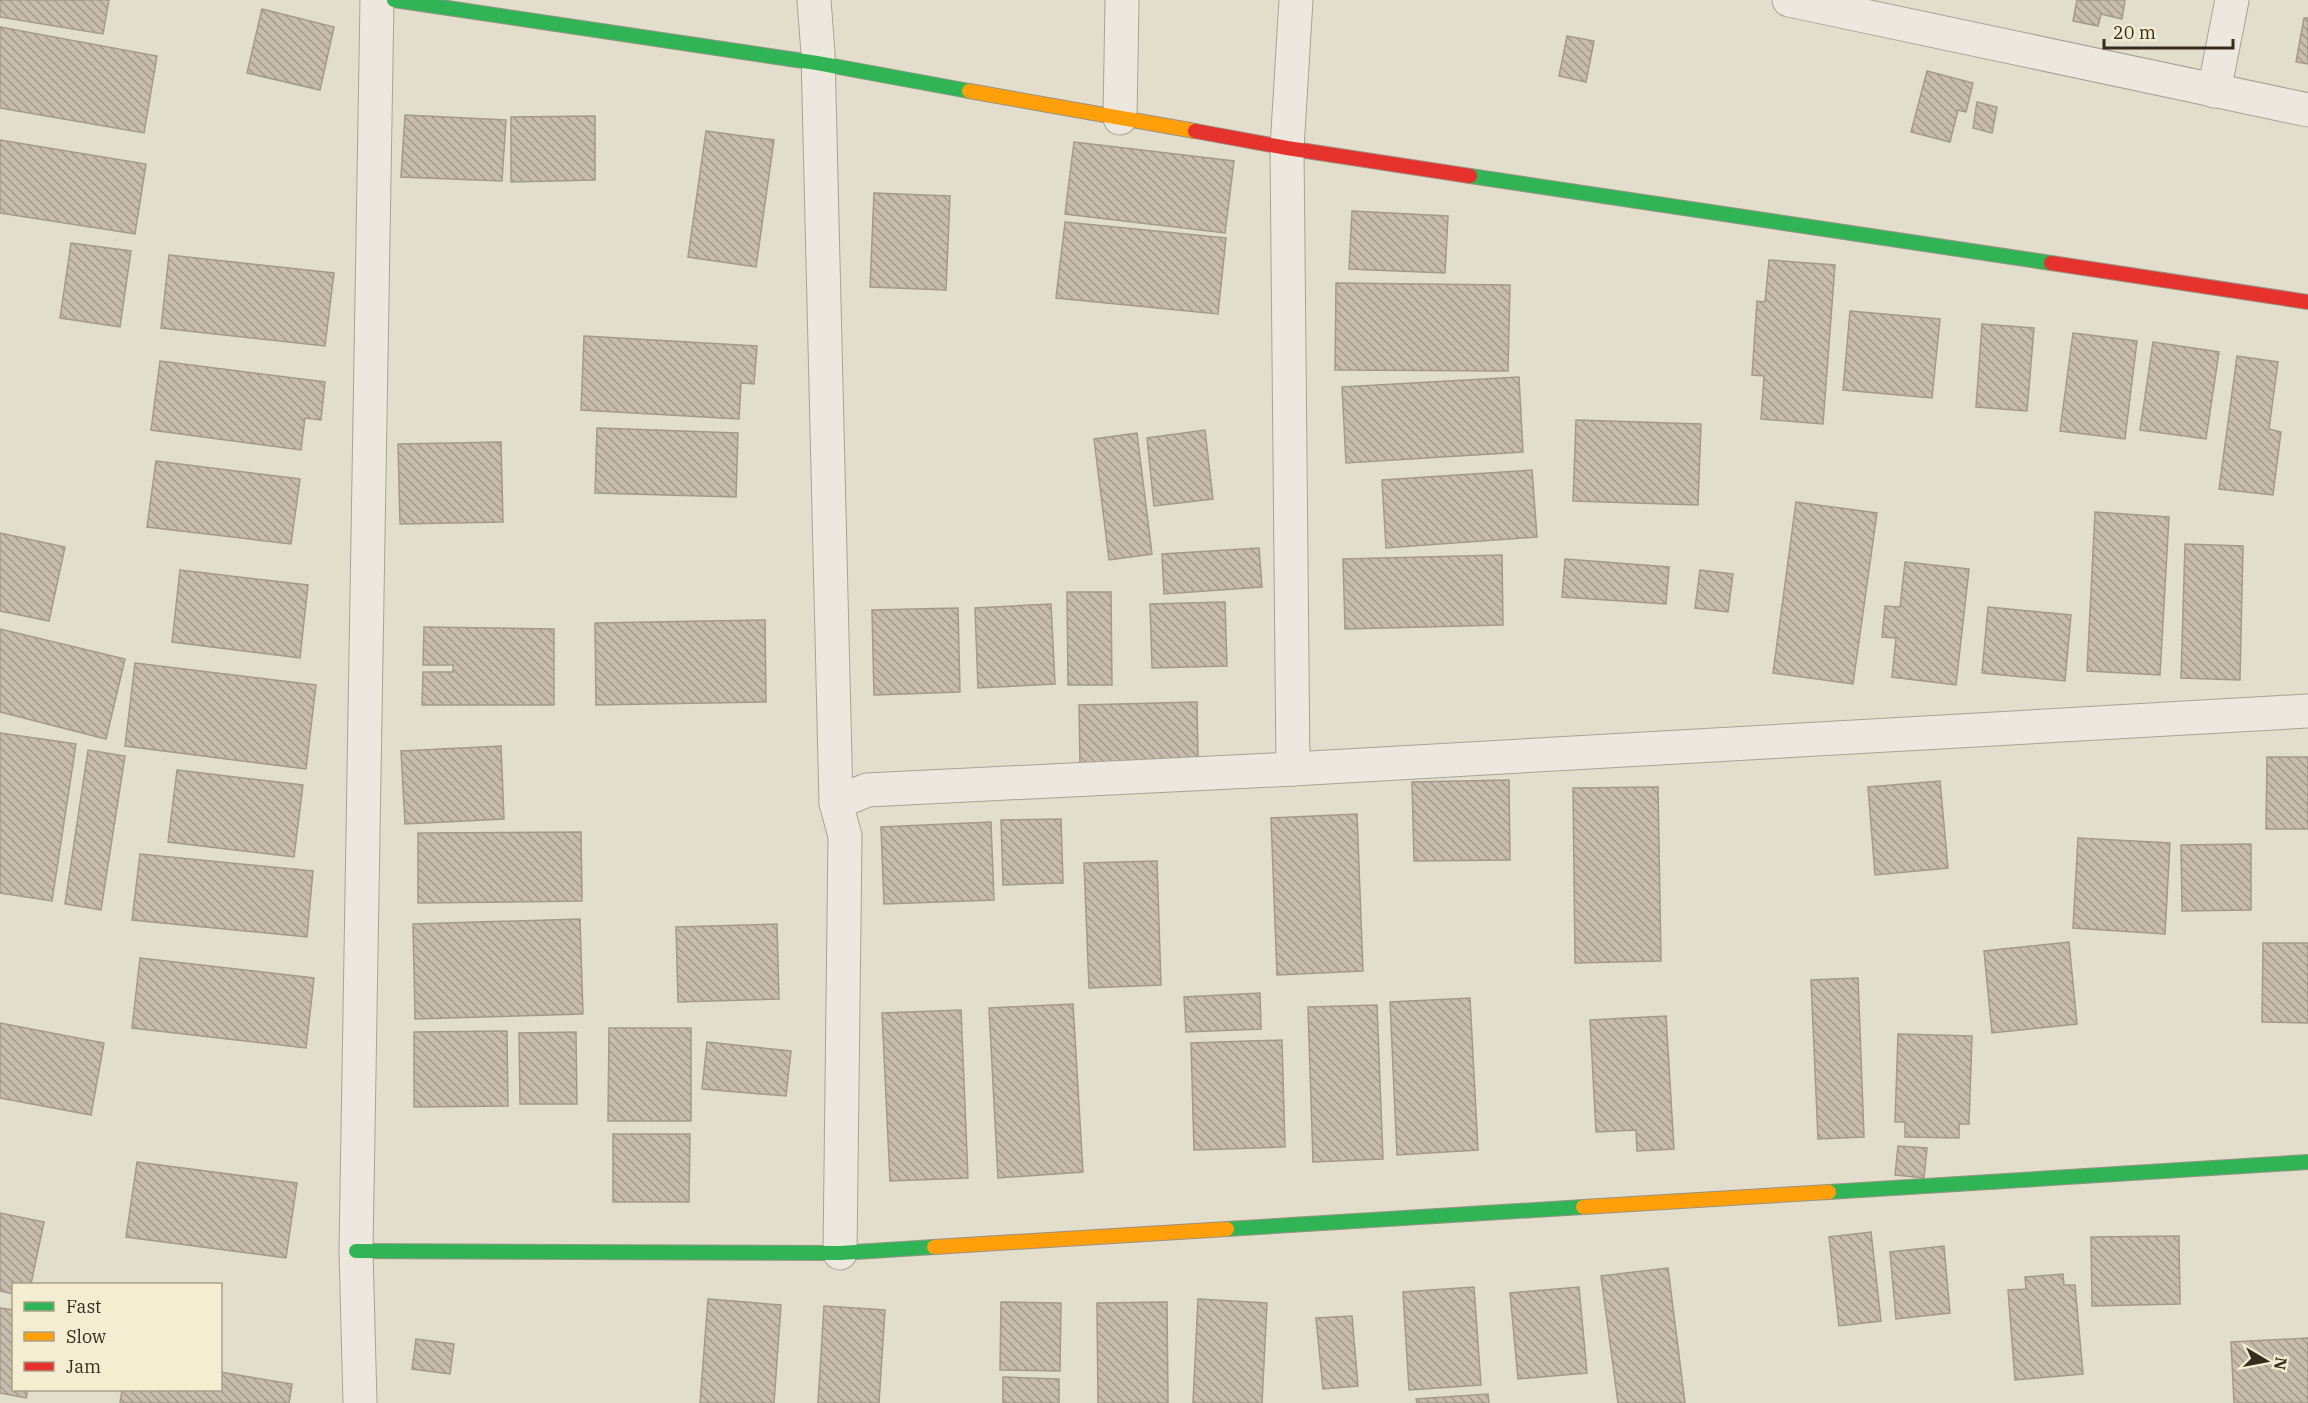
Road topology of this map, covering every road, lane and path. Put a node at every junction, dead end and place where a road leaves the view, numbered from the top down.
1 (377, 0) edge
2 (394, 0) edge
3 (814, 0) edge
4 (1122, 0) edge
5 (1296, 0) edge
6 (1789, 0) edge
7 (2232, 0) edge
8 (817, 63) junction
9 (2214, 91) junction
10 (2308, 110) edge
11 (1120, 118) junction
12 (1287, 148) junction
13 (2308, 302) edge
14 (2308, 711) edge
15 (1293, 769) junction
16 (836, 804) junction
17 (2308, 1162) edge
18 (356, 1251) junction
19 (840, 1253) junction
20 (360, 1403) edge

1 - 18 street
2 - 8 street
3 - 8 street
4 - 11 street
5 - 12 street
6 - 9 street
7 - 9 street
8 - 11 street
8 - 16 street
9 - 10 street
11 - 12 street
12 - 13 street
12 - 15 street
14 - 15 street
15 - 16 street
16 - 19 street
17 - 19 street
18 - 19 street
18 - 20 street

